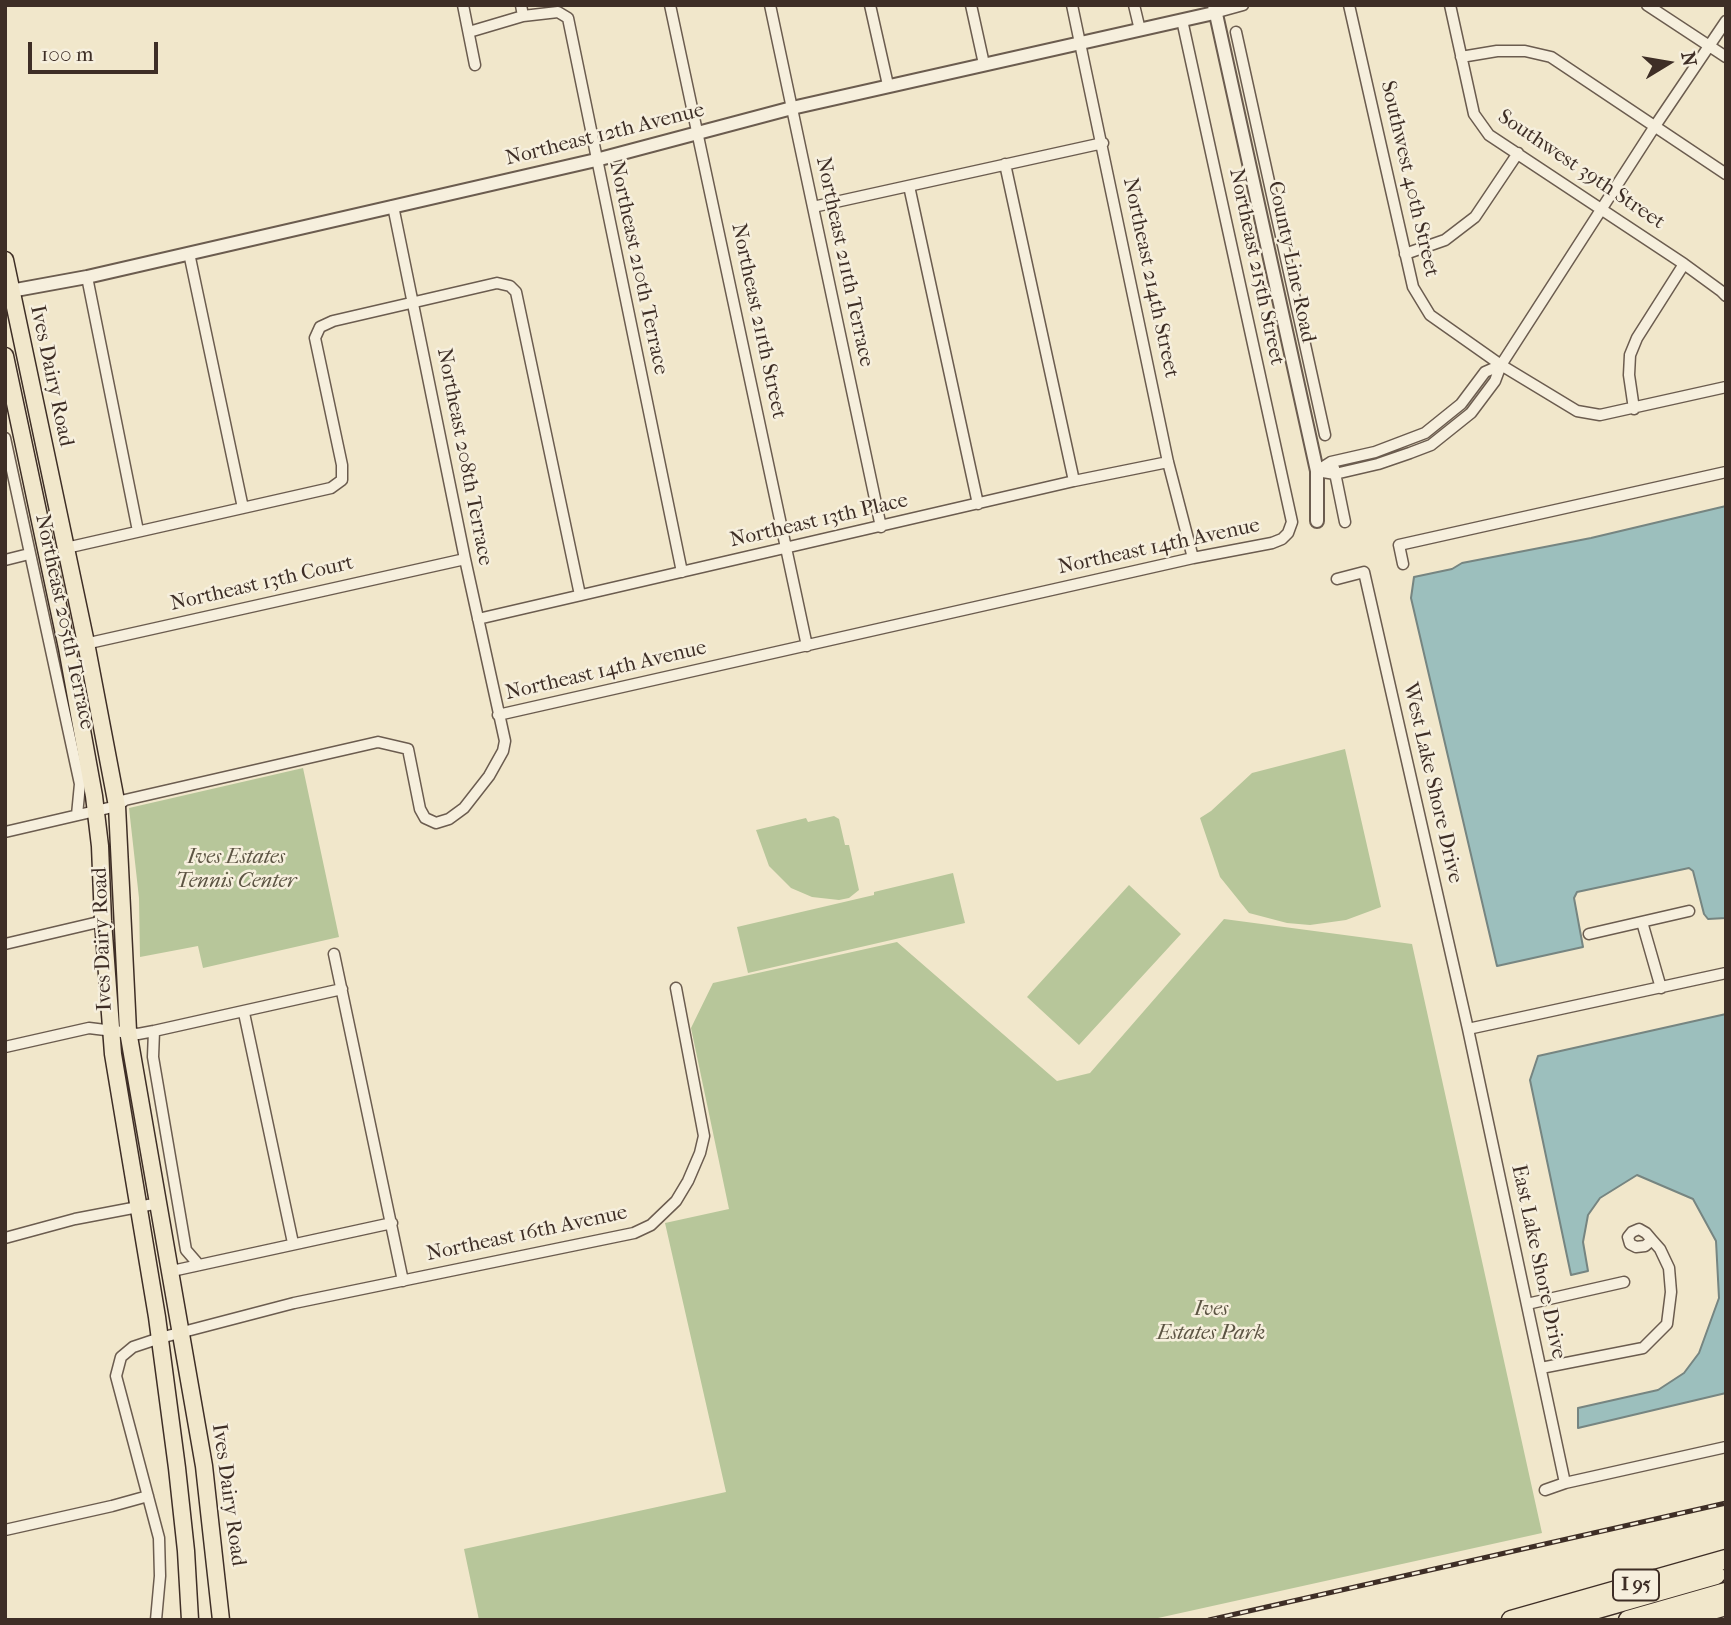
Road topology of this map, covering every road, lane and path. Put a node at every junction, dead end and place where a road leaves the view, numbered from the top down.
1 (463, 5) edge
2 (670, 5) edge
3 (770, 5) edge
4 (870, 5) edge
5 (971, 5) edge
6 (1073, 5) edge
7 (1134, 5) edge
8 (1243, 5) edge
9 (1349, 5) edge
10 (1450, 5) edge
11 (1647, 5) edge
12 (1212, 8) edge
13 (522, 10) edge
14 (1182, 20) junction
15 (1726, 21) edge
16 (1140, 30) junction
17 (469, 32) junction
18 (1236, 32) dead end
19 (1081, 43) junction
20 (1709, 46) junction
21 (1461, 57) junction
22 (1726, 57) edge
23 (984, 64) junction
24 (475, 65) dead end
25 (888, 85) junction
26 (792, 108) junction
27 (1655, 126) junction
28 (698, 131) junction
29 (1102, 143) junction
30 (1518, 153) junction
31 (596, 160) junction
32 (1005, 164) junction
33 (1726, 174) edge
34 (909, 186) junction
35 (393, 206) junction
36 (813, 207) junction
37 (1601, 208) junction
38 (189, 253) junction
39 (1405, 254) junction
40 (5, 260) edge
41 (1684, 264) junction
42 (87, 277) junction
43 (8, 292) edge
44 (1726, 296) edge
45 (414, 303) junction
46 (5, 356) edge
47 (1501, 365) junction
48 (1726, 387) edge
49 (1634, 409) junction
50 (1325, 435) dead end
51 (5, 438) edge
52 (1333, 461) junction
53 (1168, 462) junction
54 (1317, 471) junction
55 (1726, 472) edge
56 (1335, 474) junction
57 (1074, 481) junction
58 (978, 504) junction
59 (243, 508) junction
60 (1292, 522) joint
61 (1317, 522) dead end
62 (1345, 522) dead end
63 (881, 527) junction
64 (138, 531) junction
65 (66, 548) junction
66 (787, 549) junction
67 (29, 554) junction
68 (1193, 558) junction
69 (465, 559) junction
70 (5, 560) edge
71 (1403, 564) dead end
72 (682, 572) junction
73 (1337, 579) dead end
74 (580, 595) junction
75 (478, 619) junction
76 (86, 643) junction
77 (807, 646) junction
78 (67, 648) junction
79 (498, 715) junction
80 (117, 806) junction
81 (96, 811) junction
82 (77, 815) junction
83 (5, 832) edge
84 (1689, 911) dead end
85 (103, 921) junction
86 (1642, 922) junction
87 (1589, 934) dead end
88 (5, 944) edge
89 (334, 954) dead end
90 (1726, 973) edge
91 (676, 988) dead end
92 (1661, 988) junction
93 (342, 989) junction
94 (244, 1013) junction
95 (1468, 1029) junction
96 (120, 1031) junction
97 (154, 1031) junction
98 (5, 1047) edge
99 (159, 1203) junction
100 (140, 1207) junction
101 (392, 1223) junction
102 (5, 1238) edge
103 (1652, 1240) dead end
104 (293, 1243) junction
105 (199, 1265) junction
106 (172, 1271) junction
107 (402, 1281) junction
108 (1624, 1282) dead end
109 (1527, 1304) junction
110 (182, 1333) junction
111 (160, 1338) junction
112 (1541, 1368) junction
113 (1726, 1447) edge
114 (1565, 1483) junction
115 (1545, 1490) dead end
116 (148, 1496) junction
117 (5, 1530) edge
118 (1726, 1559) edge
119 (1726, 1572) edge
120 (1726, 1592) edge
121 (1726, 1606) edge
122 (156, 1620) edge
123 (190, 1620) edge
124 (221, 1620) edge
125 (1511, 1620) edge
126 (1559, 1620) edge
127 (1628, 1620) edge
128 (1677, 1620) edge

1 - 17 street
2 - 28 street, Northeast 211th Street
3 - 26 street, Northeast 211th Terrace
4 - 25 street
5 - 23 street
6 - 19 street, Northeast 214th Street
7 - 16 street
8 - 12 street
9 - 39 street, Southwest 40th Street
10 - 21 street, Southwest 39th Street
11 - 20 street
12 - 14 street, Northeast 12th Avenue
12 - 54 street, County Line Road
13 - 17 street, Northeast 210th Terrace
13 - 31 street, Northeast 210th Terrace
14 - 16 street, Northeast 12th Avenue
14 - 60 street, Northeast 215th Street
15 - 20 street
16 - 19 street, Northeast 12th Avenue
17 - 24 street
18 - 50 street
19 - 23 street, Northeast 12th Avenue
19 - 29 street, Northeast 214th Street
20 - 22 street
20 - 27 street
21 - 27 street
21 - 30 street, Southwest 39th Street
23 - 25 street, Northeast 12th Avenue
25 - 26 street, Northeast 12th Avenue
26 - 28 street, Northeast 12th Avenue
26 - 36 street, Northeast 211th Terrace
27 - 33 street
27 - 37 street
28 - 31 street, Northeast 12th Avenue
28 - 66 street, Northeast 211th Street
29 - 32 street
29 - 53 street, Northeast 214th Street
30 - 37 street, Southwest 39th Street
30 - 39 street
31 - 35 street, Northeast 12th Avenue
31 - 72 street, Northeast 210th Terrace
32 - 34 street
32 - 57 street
34 - 36 street
34 - 58 street
35 - 38 street, Northeast 12th Avenue
35 - 45 street, Northeast 208th Terrace
36 - 63 street, Northeast 211th Terrace
37 - 41 street, Southwest 39th Street
37 - 47 street
38 - 42 street, Northeast 12th Avenue
38 - 59 street
39 - 47 street, Southwest 40th Street
40 - 43 main road, Ives Dairy Road
41 - 44 street, Southwest 39th Street
41 - 49 street
42 - 43 street, Northeast 12th Avenue
42 - 64 street
43 - 65 main road, Ives Dairy Road
45 - 59 street
45 - 69 street, Northeast 208th Terrace
45 - 74 street
46 - 78 main road, Ives Dairy Road
47 - 49 street, Southwest 40th Street
47 - 52 street
47 - 56 street
48 - 49 street, Southwest 40th Street
51 - 67 street, Northeast 205th Terrace
52 - 54 street
52 - 56 street
53 - 57 street, Northeast 13th Place
53 - 68 street, Northeast 214th Street
54 - 56 street
54 - 61 street, County Line Road
55 - 71 street
56 - 62 street
57 - 58 street, Northeast 13th Place
58 - 63 street, Northeast 13th Place
59 - 64 street
60 - 68 street, Northeast 14th Avenue
63 - 66 street, Northeast 13th Place
64 - 65 street
65 - 76 main road, Ives Dairy Road
66 - 72 street, Northeast 13th Place
66 - 77 street, Northeast 211th Street
67 - 70 street
67 - 82 street, Northeast 205th Terrace
68 - 77 street, Northeast 14th Avenue
69 - 75 street, Northeast 208th Terrace
69 - 76 street, Northeast 13th Court
72 - 74 street, Northeast 13th Place
73 - 95 street, West Lake Shore Drive
74 - 75 street, Northeast 13th Place
75 - 79 street, Northeast 208th Terrace
76 - 78 street, Northeast 13th Court
76 - 80 main road, Ives Dairy Road
77 - 79 street, Northeast 14th Avenue
78 - 81 main road, Ives Dairy Road
79 - 80 street, Northeast 14th Avenue
80 - 81 street, Northeast 14th Avenue
80 - 96 main road, Ives Dairy Road
81 - 82 street, Northeast 14th Avenue
81 - 85 main road, Ives Dairy Road
82 - 83 street, Northeast 14th Avenue
84 - 86 street
85 - 88 street
85 - 96 main road, Ives Dairy Road
86 - 87 street
86 - 92 street
89 - 93 street
90 - 92 street
91 - 107 street, Northeast 16th Avenue
92 - 95 street
93 - 94 street
93 - 101 street
94 - 97 street
94 - 104 street
95 - 109 street, East Lake Shore Drive
96 - 97 street
96 - 98 street
96 - 99 main road, Ives Dairy Road
96 - 100 main road, Ives Dairy Road
97 - 105 street
99 - 100 street
99 - 106 main road, Ives Dairy Road
100 - 102 street
100 - 111 main road, Ives Dairy Road
101 - 104 street
101 - 107 street
103 - 112 street
104 - 105 street
105 - 106 street
106 - 110 main road, Ives Dairy Road
107 - 110 street, Northeast 16th Avenue
108 - 109 street
109 - 112 street, East Lake Shore Drive
110 - 111 street, Northeast 16th Avenue
110 - 124 main road, Ives Dairy Road
111 - 116 street
111 - 123 main road, Ives Dairy Road
112 - 114 street, East Lake Shore Drive
113 - 114 street
114 - 115 street
116 - 117 street
116 - 122 street
118 - 125 highway, I 95
119 - 126 highway
120 - 127 highway
121 - 128 highway, I 95

